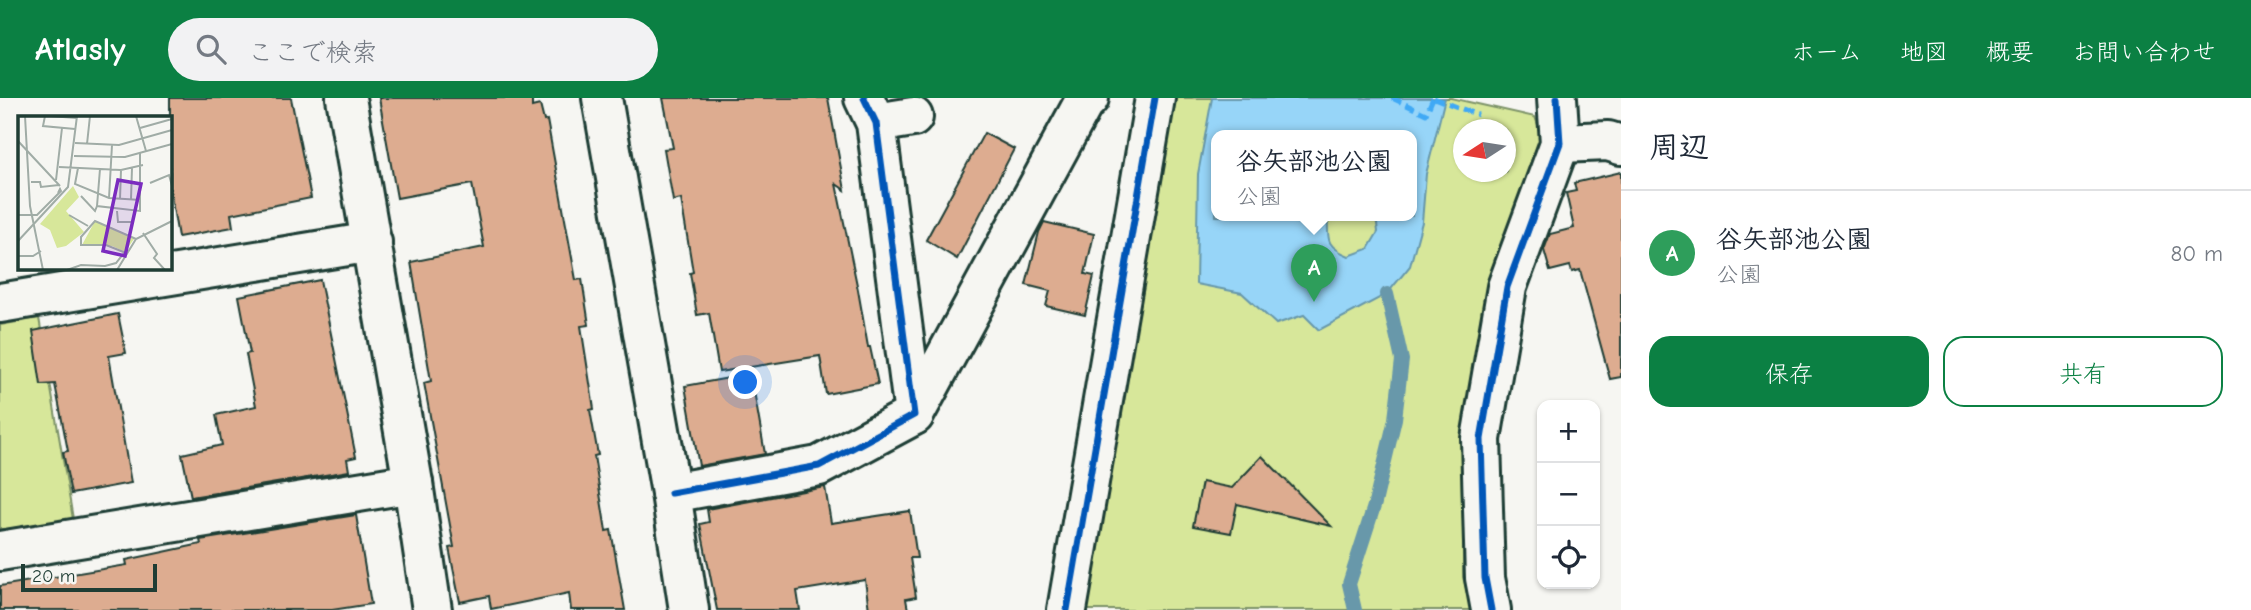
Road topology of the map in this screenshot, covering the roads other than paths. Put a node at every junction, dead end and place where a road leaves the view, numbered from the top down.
1 (346, 98) edge
2 (602, 98) edge
3 (1089, 98) edge
4 (1155, 98) edge
5 (1557, 98) edge
6 (870, 110) edge
7 (913, 117) dead end
8 (1560, 143) junction
9 (1621, 145) edge
10 (373, 242) junction
11 (0, 303) edge
12 (914, 415) junction
13 (414, 483) junction
14 (671, 494) junction
15 (0, 551) edge
16 (432, 610) edge
17 (689, 610) edge
18 (1067, 610) edge
19 (1491, 610) edge

1 - 10 street
2 - 14 street
3 - 12 street
4 - 18 street
5 - 8 street
6 - 7 street
6 - 12 street
8 - 9 street
8 - 19 street
10 - 11 street
10 - 13 street
12 - 14 street
13 - 15 street
13 - 16 street
14 - 17 street

